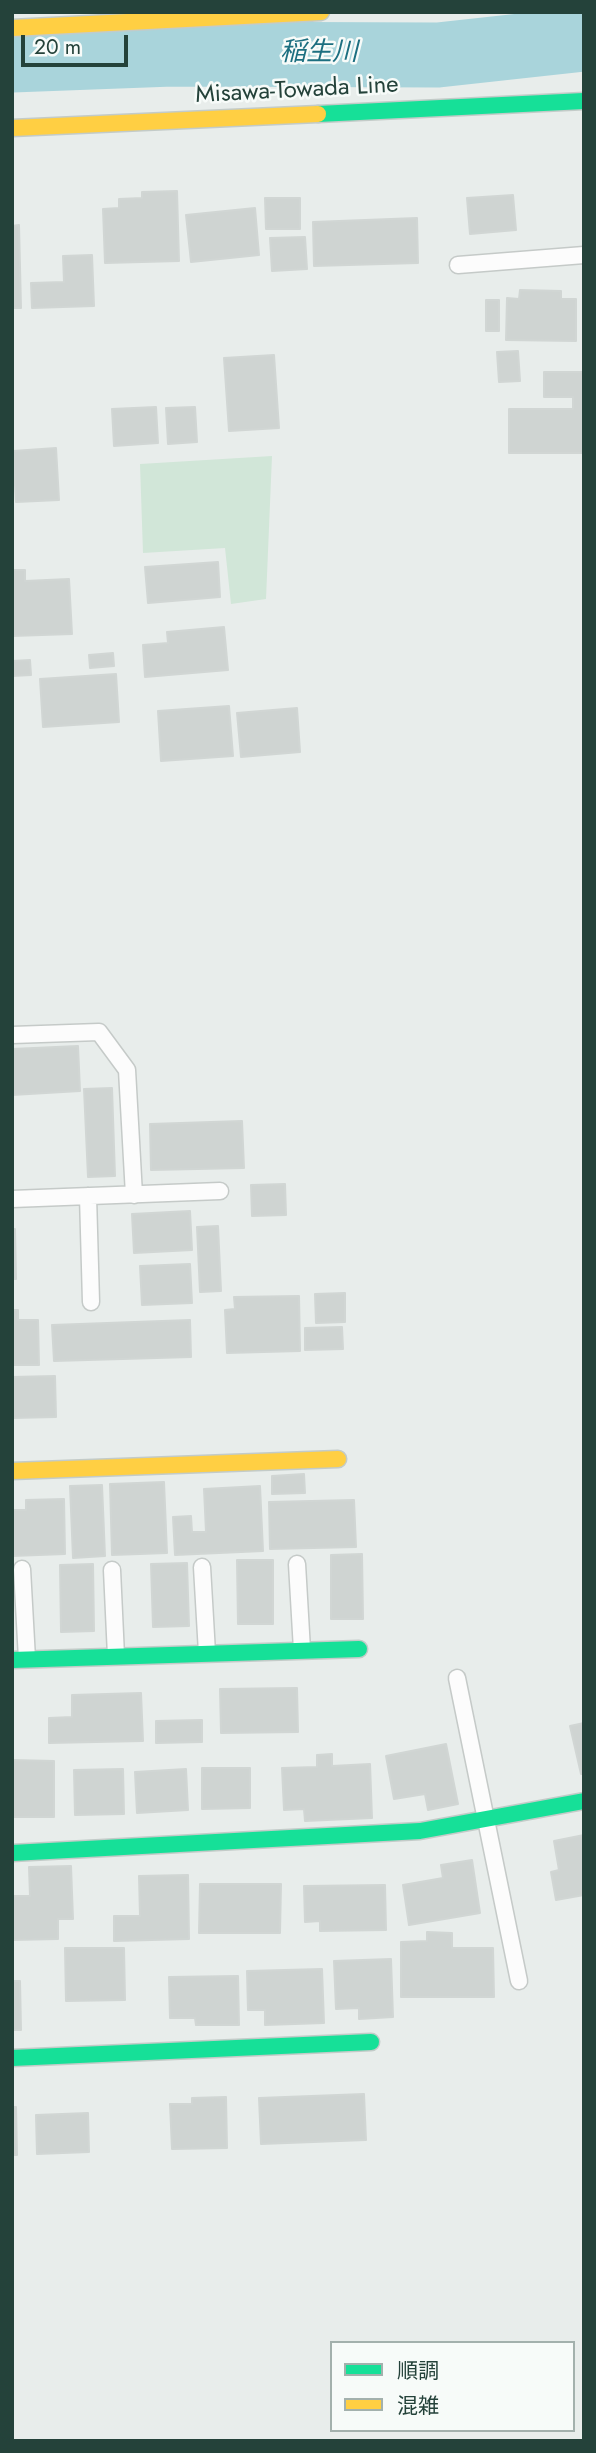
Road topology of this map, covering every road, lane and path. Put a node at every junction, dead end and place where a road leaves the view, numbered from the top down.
1 (321, 12) edge
2 (12, 28) edge
3 (584, 101) edge
4 (12, 128) edge
5 (584, 255) edge
6 (458, 265) dead end
7 (12, 1035) edge
8 (220, 1191) dead end
9 (134, 1195) junction
10 (88, 1196) junction
11 (12, 1199) edge
12 (91, 1302) dead end
13 (338, 1459) dead end
14 (12, 1471) edge
15 (297, 1564) dead end
16 (202, 1567) dead end
17 (22, 1569) dead end
18 (112, 1570) dead end
19 (359, 1648) dead end
20 (302, 1650) junction
21 (207, 1653) junction
22 (116, 1656) junction
23 (20, 1659) edge
24 (457, 1678) dead end
25 (584, 1801) edge
26 (486, 1819) junction
27 (12, 1853) edge
28 (519, 1981) dead end
29 (371, 2042) dead end
30 (12, 2058) edge

1 - 2 street
3 - 4 street, Misawa-Towada Line
5 - 6 lane
7 - 9 lane
8 - 9 lane
9 - 10 lane
10 - 11 lane
10 - 12 lane
13 - 14 street
15 - 20 lane
16 - 21 lane
17 - 23 lane
18 - 22 lane
19 - 20 street
20 - 21 street
21 - 22 street
22 - 23 street
24 - 26 lane
25 - 26 street
26 - 27 street
26 - 28 lane
29 - 30 street

